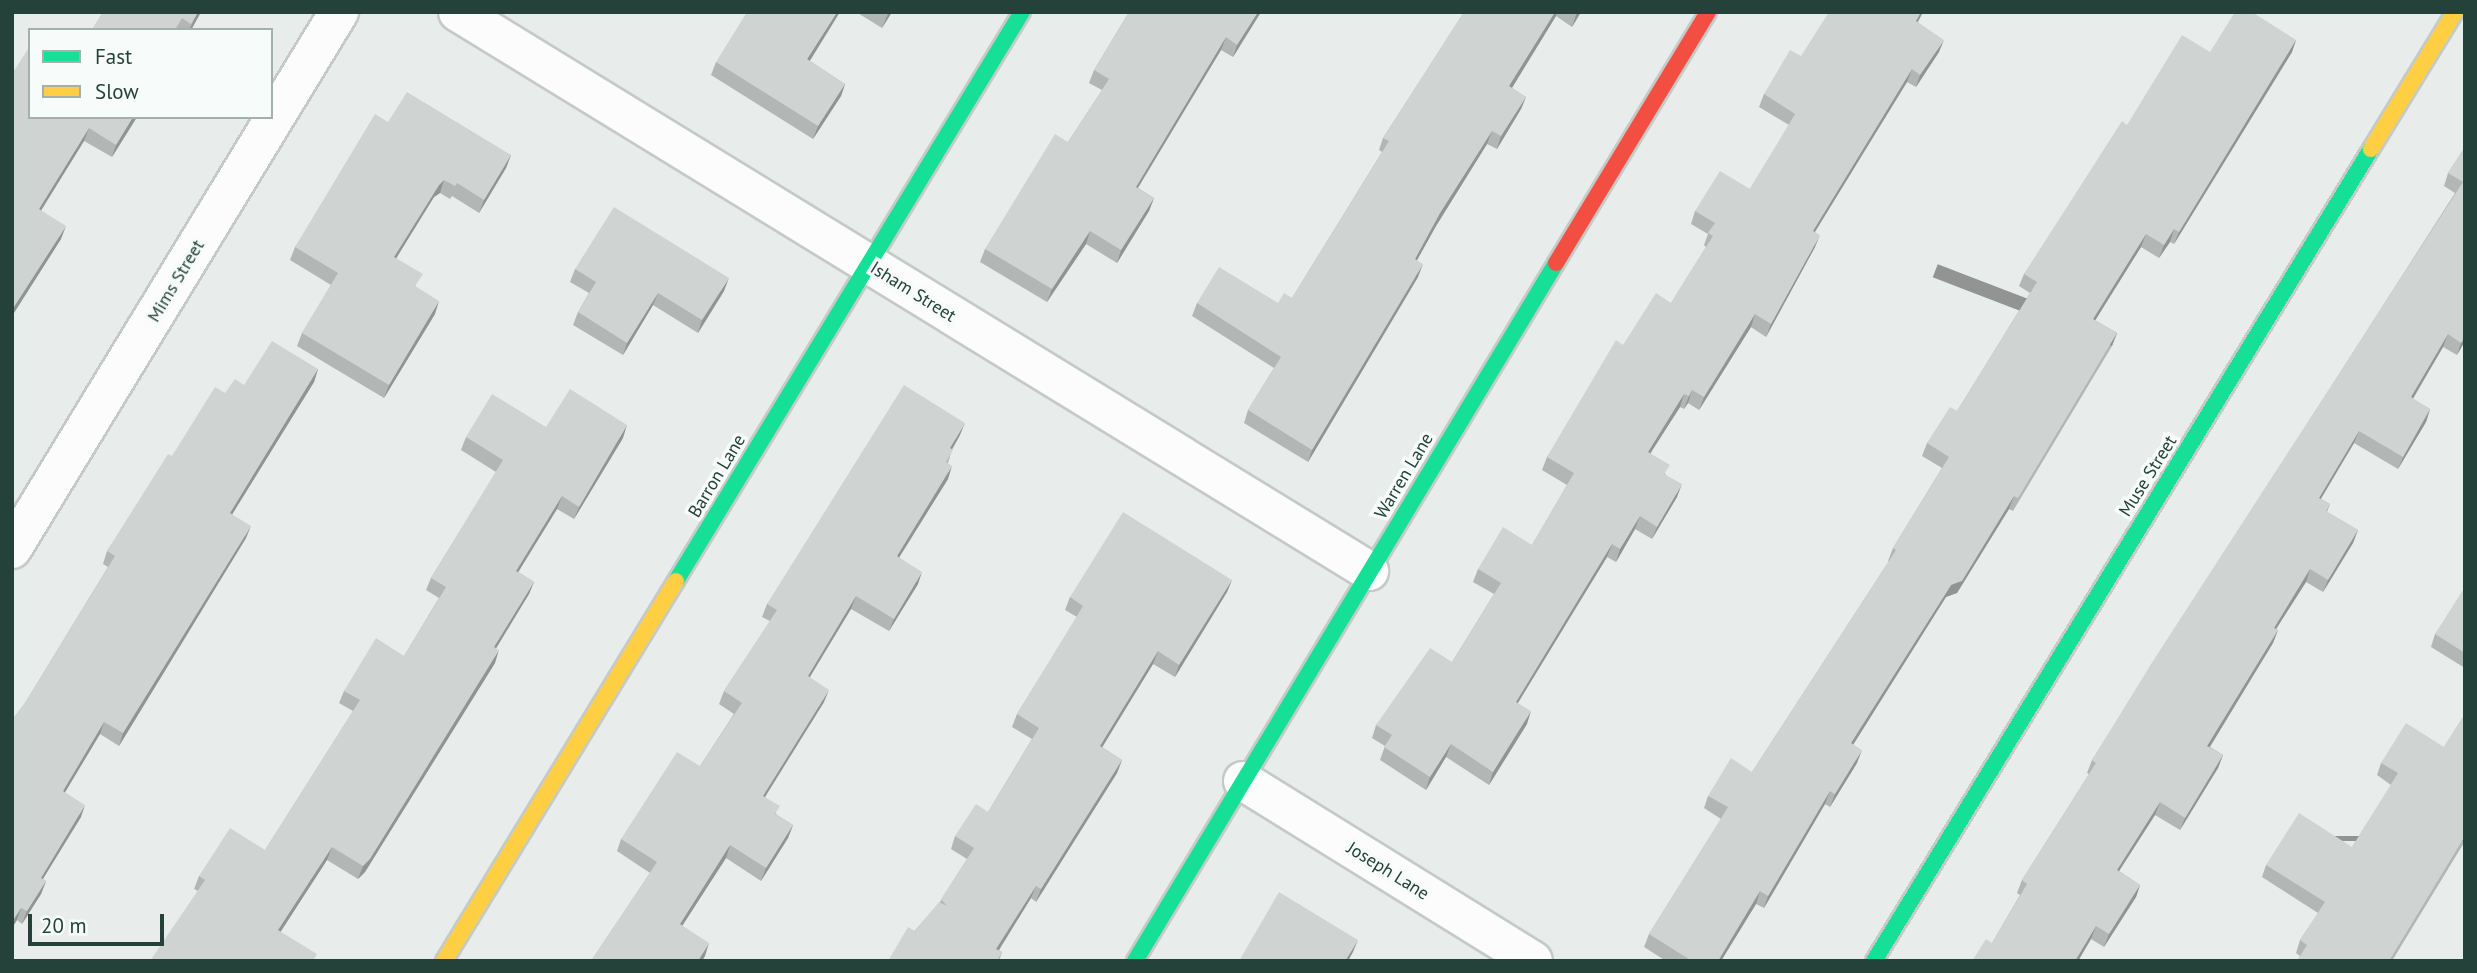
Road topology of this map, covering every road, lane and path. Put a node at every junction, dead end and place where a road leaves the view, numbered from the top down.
1 (339, 12) edge
2 (458, 12) edge
3 (1023, 12) edge
4 (1708, 12) edge
5 (2455, 12) edge
6 (869, 264) junction
7 (12, 550) edge
8 (1369, 571) junction
9 (1243, 780) junction
10 (444, 961) edge
11 (1135, 961) edge
12 (1533, 961) edge
13 (1874, 961) edge

1 - 7 street, Mims Street
2 - 6 street, Isham Street
3 - 6 street, Barron Lane
4 - 8 street, Warren Lane
5 - 13 street, Muse Street
6 - 8 street, Isham Street
6 - 10 street, Barron Lane
8 - 9 street, Warren Lane
9 - 11 street, Warren Lane
9 - 12 street, Joseph Lane

